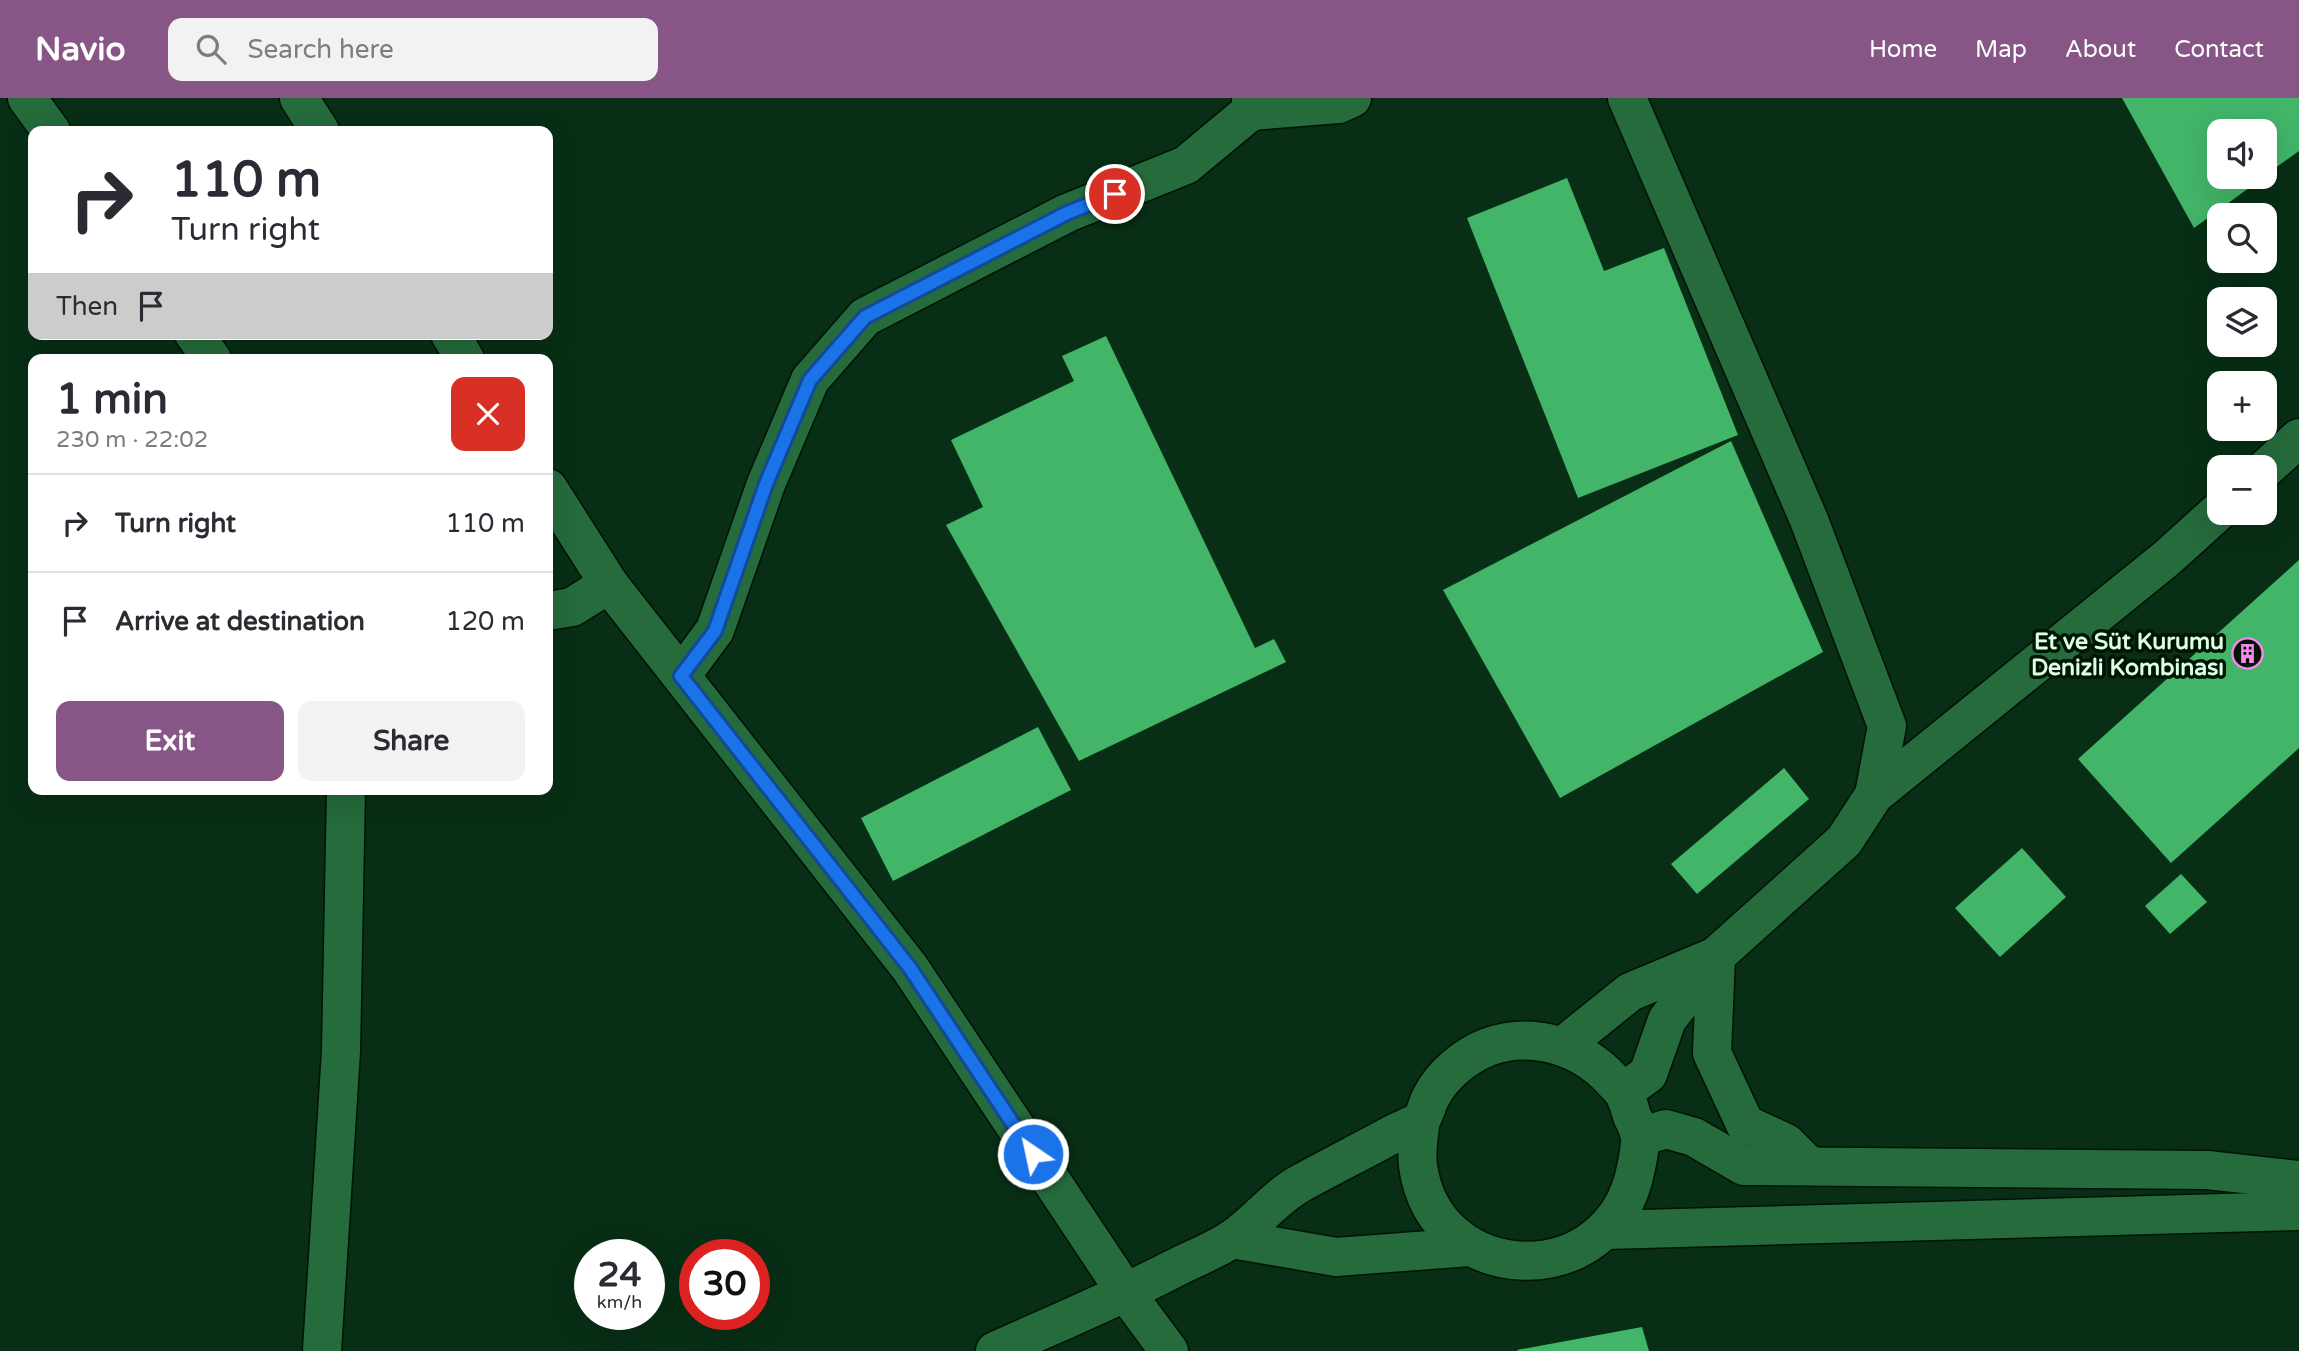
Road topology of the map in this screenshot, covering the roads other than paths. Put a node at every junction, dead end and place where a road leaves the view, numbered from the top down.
1 (27, 98) edge
2 (299, 98) edge
3 (1352, 98) edge
4 (1628, 98) edge
5 (1251, 104) edge
6 (47, 126) edge
7 (317, 126) edge
8 (2299, 438) edge
9 (2277, 458) edge
10 (553, 496) edge
11 (2207, 522) edge
12 (610, 584) junction
13 (553, 610) edge
14 (681, 676) junction
15 (346, 795) edge
16 (1874, 795) junction
17 (1716, 956) junction
18 (1563, 1046) junction
19 (1623, 1092) junction
20 (1421, 1119) junction
21 (1640, 1137) junction
22 (1808, 1165) junction
23 (2299, 1180) edge
24 (2299, 1211) edge
25 (1605, 1230) junction
26 (1232, 1239) junction
27 (1470, 1247) junction
28 (1126, 1293) junction
29 (322, 1351) edge
30 (995, 1351) edge
31 (1169, 1351) edge

1 - 6 street
2 - 7 street
3 - 5 street
4 - 16 street
5 - 14 street
8 - 9 street
10 - 12 street
11 - 16 street
12 - 13 street
12 - 14 street
14 - 28 street
15 - 29 street
16 - 17 street
17 - 18 street
17 - 19 street
17 - 22 street
18 - 19 street
18 - 20 street
19 - 21 street
20 - 26 street
20 - 27 street
21 - 22 street
21 - 25 street
22 - 23 street
24 - 25 street
25 - 27 street
26 - 27 street
26 - 28 street
28 - 30 street
28 - 31 street

